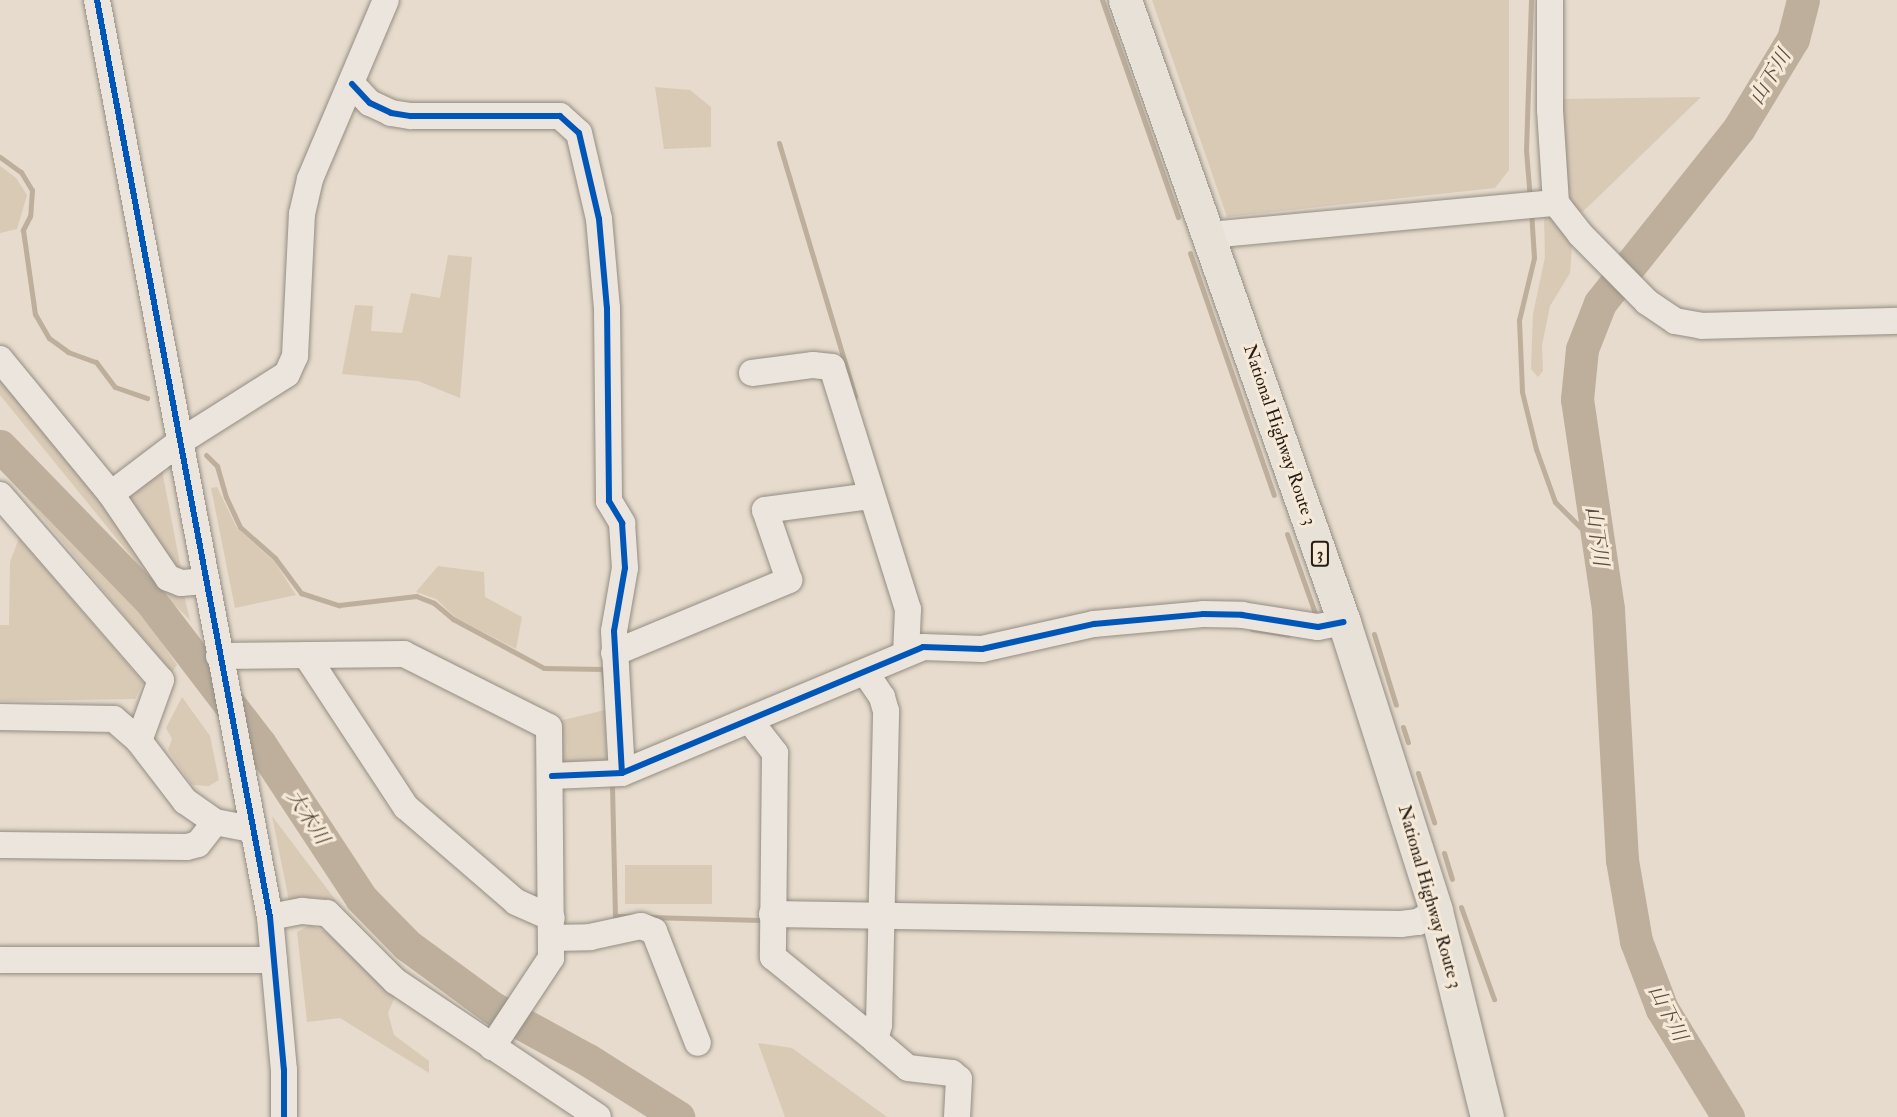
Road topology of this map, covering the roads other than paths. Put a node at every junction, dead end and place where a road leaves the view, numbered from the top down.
1 (97, 0) edge
2 (386, 0) edge
3 (1125, 0) edge
4 (1550, 0) edge
5 (352, 84) junction
6 (1556, 203) junction
7 (1209, 235) junction
8 (1897, 321) edge
9 (0, 359) edge
10 (753, 373) dead end
11 (181, 441) junction
12 (111, 494) junction
13 (0, 495) edge
14 (870, 496) junction
15 (205, 580) junction
16 (1344, 621) junction
17 (614, 653) junction
18 (906, 654) junction
19 (306, 655) junction
20 (219, 656) junction
21 (865, 672) junction
22 (0, 717) edge
23 (750, 721) junction
24 (139, 741) junction
25 (622, 773) junction
26 (552, 776) junction
27 (215, 822) junction
28 (252, 830) junction
29 (0, 845) edge
30 (1436, 911) junction
31 (772, 914) junction
32 (880, 915) junction
33 (270, 917) junction
34 (552, 928) junction
35 (0, 960) edge
36 (274, 960) junction
37 (875, 1040) junction
38 (494, 1043) junction
39 (698, 1043) dead end
40 (284, 1117) edge
41 (598, 1117) edge
42 (957, 1117) edge
43 (1487, 1117) edge

1 - 11 street
2 - 5 street
3 - 7 highway, National Highway Route 3 / 3
4 - 6 street
5 - 11 street
5 - 17 street
6 - 7 street
6 - 8 street
7 - 16 highway, National Highway Route 3 / 3
9 - 12 street
10 - 14 street
11 - 12 street
11 - 15 street
12 - 15 street
13 - 24 street
14 - 17 street
14 - 18 street
15 - 20 street
16 - 18 street
16 - 30 highway, National Highway Route 3 / 3
17 - 25 street
18 - 21 street
19 - 20 street
19 - 26 street
19 - 34 street
20 - 28 street
21 - 23 street
21 - 32 street
22 - 24 street
23 - 25 street
23 - 31 street
24 - 27 street
25 - 26 street
26 - 34 street
27 - 28 street
27 - 29 street
28 - 33 street
30 - 32 street
30 - 43 highway, National Highway Route 3 / 3
31 - 32 street
31 - 37 street
32 - 37 street
33 - 36 street
33 - 38 street
34 - 38 street
34 - 39 street
35 - 36 street
36 - 40 street
37 - 42 street
38 - 41 street

